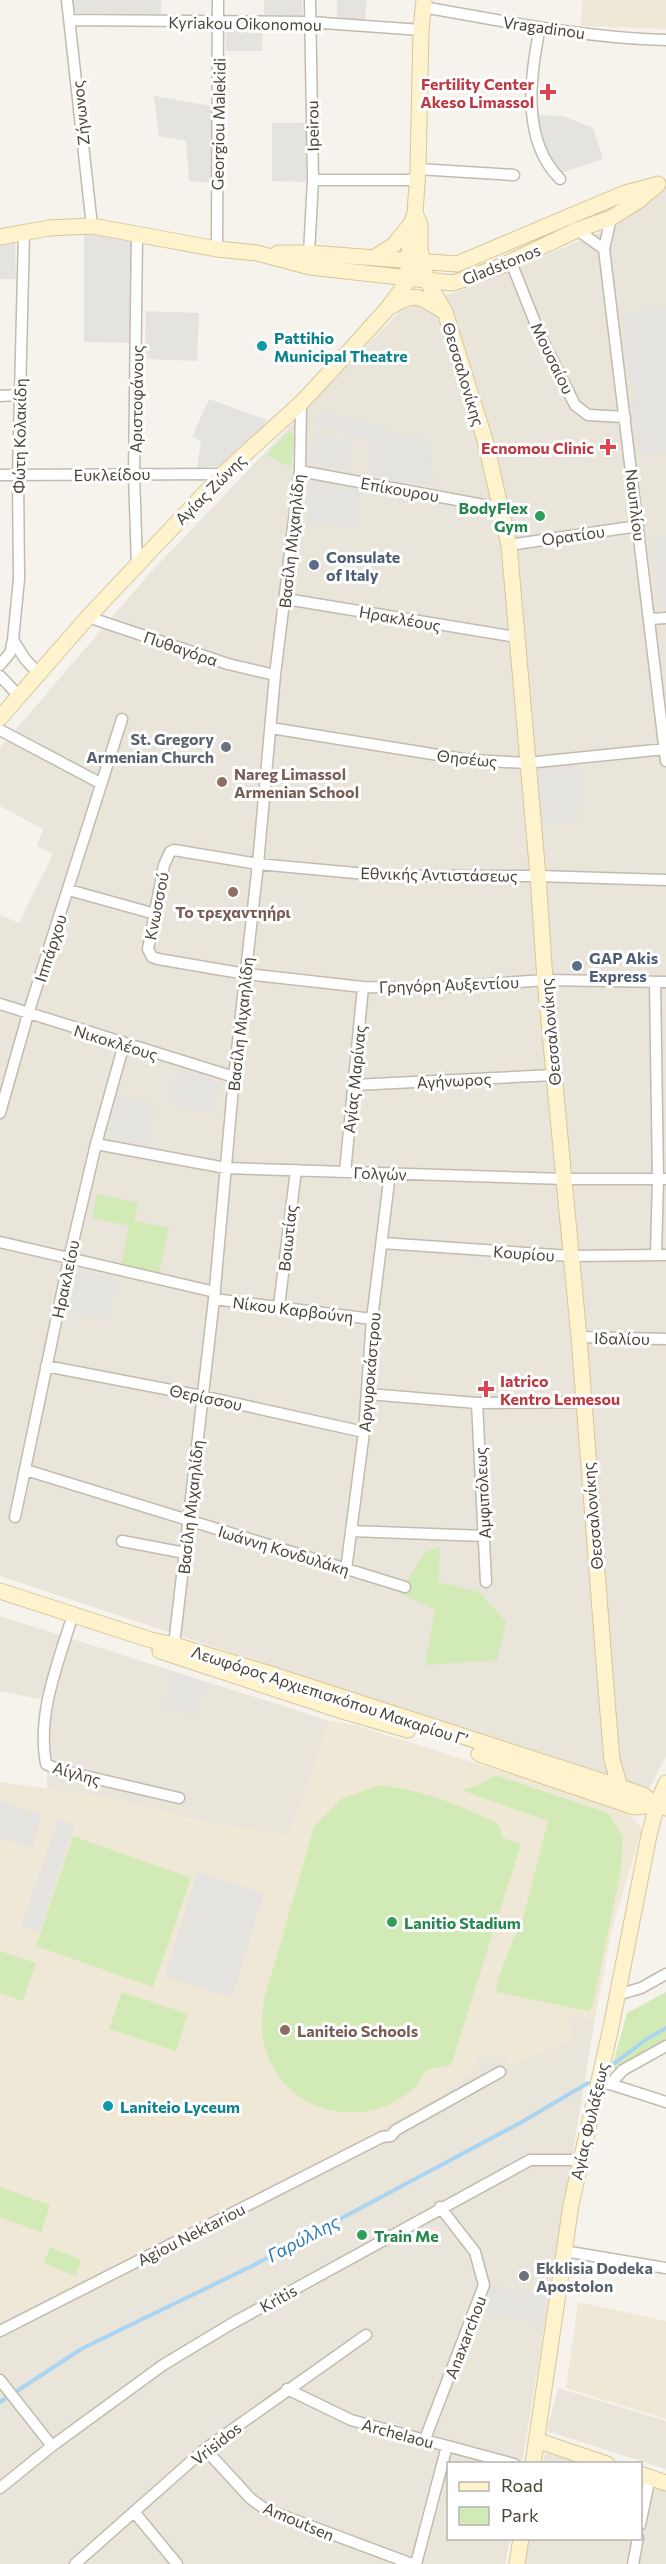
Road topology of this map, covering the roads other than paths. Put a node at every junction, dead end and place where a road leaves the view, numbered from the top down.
1 (67, 0) edge
2 (218, 0) edge
3 (310, 0) edge
4 (424, 3) edge
5 (69, 20) junction
6 (310, 22) junction
7 (219, 23) junction
8 (540, 27) junction
9 (421, 30) junction
10 (666, 40) edge
11 (418, 175) junction
12 (514, 175) dead end
13 (560, 179) dead end
14 (313, 180) junction
15 (662, 183) edge
16 (413, 218) junction
17 (610, 218) junction
18 (92, 226) junction
19 (577, 230) junction
20 (24, 233) junction
21 (137, 234) junction
22 (0, 237) edge
23 (217, 249) junction
24 (604, 249) junction
25 (309, 253) junction
26 (257, 254) junction
27 (375, 257) junction
28 (415, 261) junction
29 (511, 262) junction
30 (375, 274) junction
31 (409, 279) junction
32 (427, 281) junction
33 (453, 283) junction
34 (387, 309) junction
35 (445, 312) junction
36 (0, 396) edge
37 (19, 396) junction
38 (301, 403) junction
39 (625, 417) junction
40 (300, 471) junction
41 (0, 474) edge
42 (134, 474) junction
43 (223, 474) junction
44 (18, 475) junction
45 (500, 508) junction
46 (638, 526) junction
47 (509, 545) junction
48 (137, 565) junction
49 (286, 599) junction
50 (88, 617) junction
51 (666, 618) edge
52 (650, 619) junction
53 (516, 637) junction
54 (13, 640) junction
55 (0, 665) edge
56 (38, 673) junction
57 (275, 675) junction
58 (0, 676) edge
59 (19, 696) junction
60 (0, 718) edge
61 (122, 719) dead end
62 (271, 728) junction
63 (0, 730) edge
64 (665, 755) edge
65 (527, 763) junction
66 (100, 783) junction
67 (177, 850) joint
68 (258, 864) junction
69 (538, 876) junction
70 (666, 880) edge
71 (69, 890) junction
72 (155, 914) junction
73 (162, 960) joint
74 (246, 974) junction
75 (545, 980) junction
76 (660, 982) edge
77 (363, 987) junction
78 (0, 1004) edge
79 (28, 1014) junction
80 (124, 1044) junction
81 (554, 1076) junction
82 (234, 1077) junction
83 (354, 1085) junction
84 (0, 1113) edge
85 (661, 1125) edge
86 (96, 1144) junction
87 (226, 1168) junction
88 (296, 1170) junction
89 (345, 1172) junction
90 (390, 1173) junction
91 (565, 1179) junction
92 (662, 1179) edge
93 (0, 1242) edge
94 (382, 1243) junction
95 (661, 1254) edge
96 (571, 1256) junction
97 (69, 1259) junction
98 (214, 1296) junction
99 (279, 1306) junction
100 (372, 1319) junction
101 (579, 1337) junction
102 (666, 1339) edge
103 (46, 1366) junction
104 (368, 1394) junction
105 (202, 1396) junction
106 (582, 1402) junction
107 (477, 1403) junction
108 (364, 1431) junction
109 (26, 1470) junction
110 (15, 1517) dead end
111 (190, 1521) junction
112 (351, 1531) junction
113 (484, 1536) junction
114 (122, 1541) dead end
115 (185, 1553) junction
116 (346, 1570) junction
117 (486, 1582) dead end
118 (405, 1587) dead end
119 (0, 1591) edge
120 (0, 1602) edge
121 (70, 1624) junction
122 (174, 1645) junction
123 (340, 1704) junction
124 (612, 1760) junction
125 (590, 1778) junction
126 (666, 1783) edge
127 (620, 1787) junction
128 (179, 1798) dead end
129 (661, 1807) edge
130 (666, 1974) edge
131 (617, 1995) junction
132 (666, 2046) edge
133 (500, 2072) dead end
134 (604, 2084) junction
135 (666, 2102) edge
136 (580, 2160) junction
137 (440, 2208) junction
138 (564, 2251) junction
139 (666, 2268) edge
140 (0, 2331) edge
141 (366, 2335) dead end
142 (0, 2380) edge
143 (287, 2389) junction
144 (425, 2439) junction
145 (536, 2440) junction
146 (52, 2446) junction
147 (447, 2446) junction
148 (205, 2449) junction
149 (510, 2462) edge
150 (534, 2462) edge
151 (604, 2462) edge
152 (645, 2476) edge
153 (666, 2483) edge
154 (0, 2488) edge
155 (642, 2505) edge
156 (135, 2513) junction
157 (521, 2540) edge
158 (638, 2540) edge
159 (75, 2564) edge
160 (177, 2564) edge
161 (414, 2564) edge
162 (517, 2564) edge
163 (633, 2564) edge

1 - 5 street, Ζήνωνος
2 - 7 street, Georgiou Malekidi
3 - 6 street, Ipeirou
4 - 8 street, Vragadinou
4 - 9 main road, Θεσσαλονίκης
5 - 7 street, Kyriakou Oikonomou
5 - 18 street, Ζήνωνος
6 - 7 street, Kyriakou Oikonomou
6 - 9 street, Kyriakou Oikonomou
6 - 14 street, Ipeirou
7 - 23 street, Georgiou Malekidi
8 - 10 street, Vragadinou
8 - 13 street
9 - 11 main road, Θεσσαλονίκης
11 - 12 street
11 - 14 street
11 - 16 main road, Θεσσαλονίκης
14 - 25 street, Ipeirou
15 - 17 main road, Gladstonos
15 - 28 main road, Gladstonos
16 - 27 main road
16 - 28 main road, Θεσσαλονίκης
17 - 19 main road, Gladstonos
17 - 24 street, Ναυπλίου
18 - 20 main road, Gladstonos
18 - 21 main road, Gladstonos
19 - 24 street
19 - 29 main road, Gladstonos
20 - 22 main road, Gladstonos
20 - 37 street, Φώτη Κολακίδη
21 - 23 main road, Gladstonos
21 - 42 street, Αριστοφάνους
23 - 26 main road, Gladstonos
24 - 39 street, Ναυπλίου
25 - 26 main road, Gladstonos
25 - 27 main road, Gladstonos
26 - 30 main road, Gladstonos
27 - 28 main road, Gladstonos
28 - 31 main road, Αγίας Ζώνης
28 - 32 main road, Θεσσαλονίκης
29 - 33 main road, Gladstonos
29 - 39 street, Μουσαίου
30 - 31 main road, Gladstonos
30 - 34 main road
31 - 32 main road, Gladstonos
31 - 34 main road, Αγίας Ζώνης
32 - 33 main road, Gladstonos
32 - 35 main road, Θεσσαλονίκης
33 - 35 main road
34 - 35 main road, Θεσσαλονίκης
34 - 38 main road, Αγίας Ζώνης
35 - 45 main road, Θεσσαλονίκης
36 - 37 street
37 - 44 street, Φώτη Κολακίδη
38 - 40 street, Βασίλη Μιχαηλίδη
38 - 43 main road, Αγίας Ζώνης
39 - 46 street, Ναυπλίου
40 - 45 street, Επίκουρου
40 - 49 street, Βασίλη Μιχαηλίδη
41 - 44 street, Ευκλείδου
42 - 43 street, Ευκλείδου
42 - 44 street, Ευκλείδου
42 - 48 street, Αριστοφάνους
43 - 48 main road, Αγίας Ζώνης
44 - 54 street, Φώτη Κολακίδη
45 - 47 main road, Θεσσαλονίκης
46 - 47 street, Ορατίου
46 - 52 street, Ναυπλίου
47 - 53 main road, Θεσσαλονίκης
48 - 50 main road, Αγίας Ζώνης
49 - 53 street, Ηρακλέους
49 - 57 street, Βασίλη Μιχαηλίδη
50 - 56 main road, Αγίας Ζώνης
50 - 57 street, Πυθαγόρα
51 - 52 street
52 - 64 street, Ναυπλίου
53 - 65 main road, Θεσσαλονίκης
54 - 55 street, Φώτη Κολακίδη
54 - 56 street
56 - 59 main road, Αγίας Ζώνης
57 - 62 street, Βασίλη Μιχαηλίδη
58 - 59 street
59 - 60 main road, Αγίας Ζώνης
61 - 66 street, Ιππάρχου
62 - 65 street, Θησέως
62 - 68 street, Βασίλη Μιχαηλίδη
63 - 66 street
64 - 65 street, Θησέως
65 - 69 main road, Θεσσαλονίκης
66 - 71 street, Ιππάρχου
67 - 68 street, Εθνικής Αντιστάσεως
67 - 72 street, Κνωσσού
68 - 69 street, Εθνικής Αντιστάσεως
68 - 74 street, Βασίλη Μιχαηλίδη
69 - 70 street, Εθνικής Αντιστάσεως
69 - 75 main road, Θεσσαλονίκης
71 - 72 street
71 - 79 street, Ιππάρχου
72 - 73 street, Κνωσσού
73 - 74 street, Γρηγόρη Αυξεντίου
74 - 77 street, Γρηγόρη Αυξεντίου
74 - 82 street, Βασίλη Μιχαηλίδη
75 - 76 street, Γρηγόρη Αυξεντίου
75 - 77 street, Γρηγόρη Αυξεντίου
75 - 81 main road, Θεσσαλονίκης
76 - 85 street
77 - 83 street, Αγίας Μαρίνας
78 - 79 street, Νικοκλέους
79 - 80 street, Νικοκλέους
79 - 84 street, Ιππάρχου
80 - 82 street, Νικοκλέους
80 - 86 street, Ηρακλείου
81 - 83 street, Αγήνωρος
81 - 91 main road, Θεσσαλονίκης
82 - 87 street, Βασίλη Μιχαηλίδη
83 - 89 street, Αγίας Μαρίνας
85 - 92 street
86 - 87 street, Γολγών
86 - 97 street, Ηρακλείου
87 - 88 street, Γολγών
87 - 98 street, Βασίλη Μιχαηλίδη
88 - 89 street, Γολγών
88 - 99 street, Βοιωτίας
89 - 90 street, Γολγών
90 - 91 street, Γολγών
90 - 94 street, Αργυροκάστρου
91 - 92 street, Γολγών
91 - 96 main road, Θεσσαλονίκης
92 - 95 street
93 - 97 street, Νίκου Καρβούνη
94 - 96 street, Κουρίου
94 - 100 street, Αργυροκάστρου
95 - 96 street, Κουρίου
96 - 101 main road, Θεσσαλονίκης
97 - 98 street, Νίκου Καρβούνη
97 - 103 street, Ηρακλείου
98 - 99 street, Νίκου Καρβούνη
98 - 105 street, Βασίλη Μιχαηλίδη
99 - 100 street, Νίκου Καρβούνη
100 - 104 street, Αργυροκάστρου
101 - 102 street, Ιδαλίου
101 - 106 main road, Θεσσαλονίκης
103 - 105 street, Θερίσσου
103 - 109 street, Ηρακλείου
104 - 107 street
104 - 108 street, Αργυροκάστρου
105 - 108 street, Θερίσσου
105 - 111 street, Βασίλη Μιχαηλίδη
106 - 107 street
106 - 124 main road, Θεσσαλονίκης
107 - 113 street, Αμφιπόλεως
108 - 112 street, Αργυροκάστρου
109 - 110 street, Ηρακλείου
109 - 111 street, Ιωάννη Κονδυλάκη
111 - 115 street, Βασίλη Μιχαηλίδη
111 - 116 street, Ιωάννη Κονδυλάκη
112 - 113 street
112 - 116 street, Αργυροκάστρου
113 - 117 street, Αμφιπόλεως
114 - 115 street
115 - 122 street, Βασίλη Μιχαηλίδη
116 - 118 street, Ιωάννη Κονδυλάκη
119 - 122 main road, Λεωφόρος Αρχιεπισκόπου Μακαρίου Γ’
120 - 121 main road, Λεωφόρος Αρχιεπισκόπου Μακαρίου Γ’
121 - 123 main road, Λεωφόρος Αρχιεπισκόπου Μακαρίου Γ’
121 - 128 street, Αίγλης
122 - 123 main road, Λεωφόρος Αρχιεπισκόπου Μακαρίου Γ’
123 - 125 main road, Λεωφόρος Αρχιεπισκόπου Μακαρίου Γ’
123 - 129 main road, Λεωφόρος Αρχιεπισκόπου Μακαρίου Γ’
124 - 125 main road
124 - 127 main road, Θεσσαλονίκης
125 - 127 main road, Λεωφόρος Αρχιεπισκόπου Μακαρίου Γ’
126 - 129 main road, Αγίας Φυλάξεως
127 - 129 main road, Λεωφόρος Αρχιεπισκόπου Μακαρίου Γ’
129 - 131 main road, Αγίας Φυλάξεως
130 - 131 street
131 - 134 main road, Αγίας Φυλάξεως
132 - 134 street
133 - 140 street, Agiou Nektariou
134 - 135 street
134 - 136 main road, Αγίας Φυλάξεως
136 - 137 street, Kritis
136 - 138 main road, Αγίας Φυλάξεως
137 - 144 street, Anaxarchou
137 - 146 street, Kritis
138 - 139 street
138 - 145 main road, Αγίας Φυλάξεως
141 - 143 street, Vrisidos
142 - 146 street
143 - 144 street, Archelaou
143 - 148 street, Vrisidos
144 - 147 street, Archelaou
145 - 150 main road, Αγίας Φυλάξεως
145 - 151 main road
146 - 154 street, Kritis
147 - 149 street, Archelaou
147 - 161 street
148 - 156 street, Vrisidos
148 - 161 street, Amoutsen
152 - 153 main road
152 - 155 street
156 - 159 street, Vrisidos
156 - 160 street
157 - 162 main road
158 - 163 street

